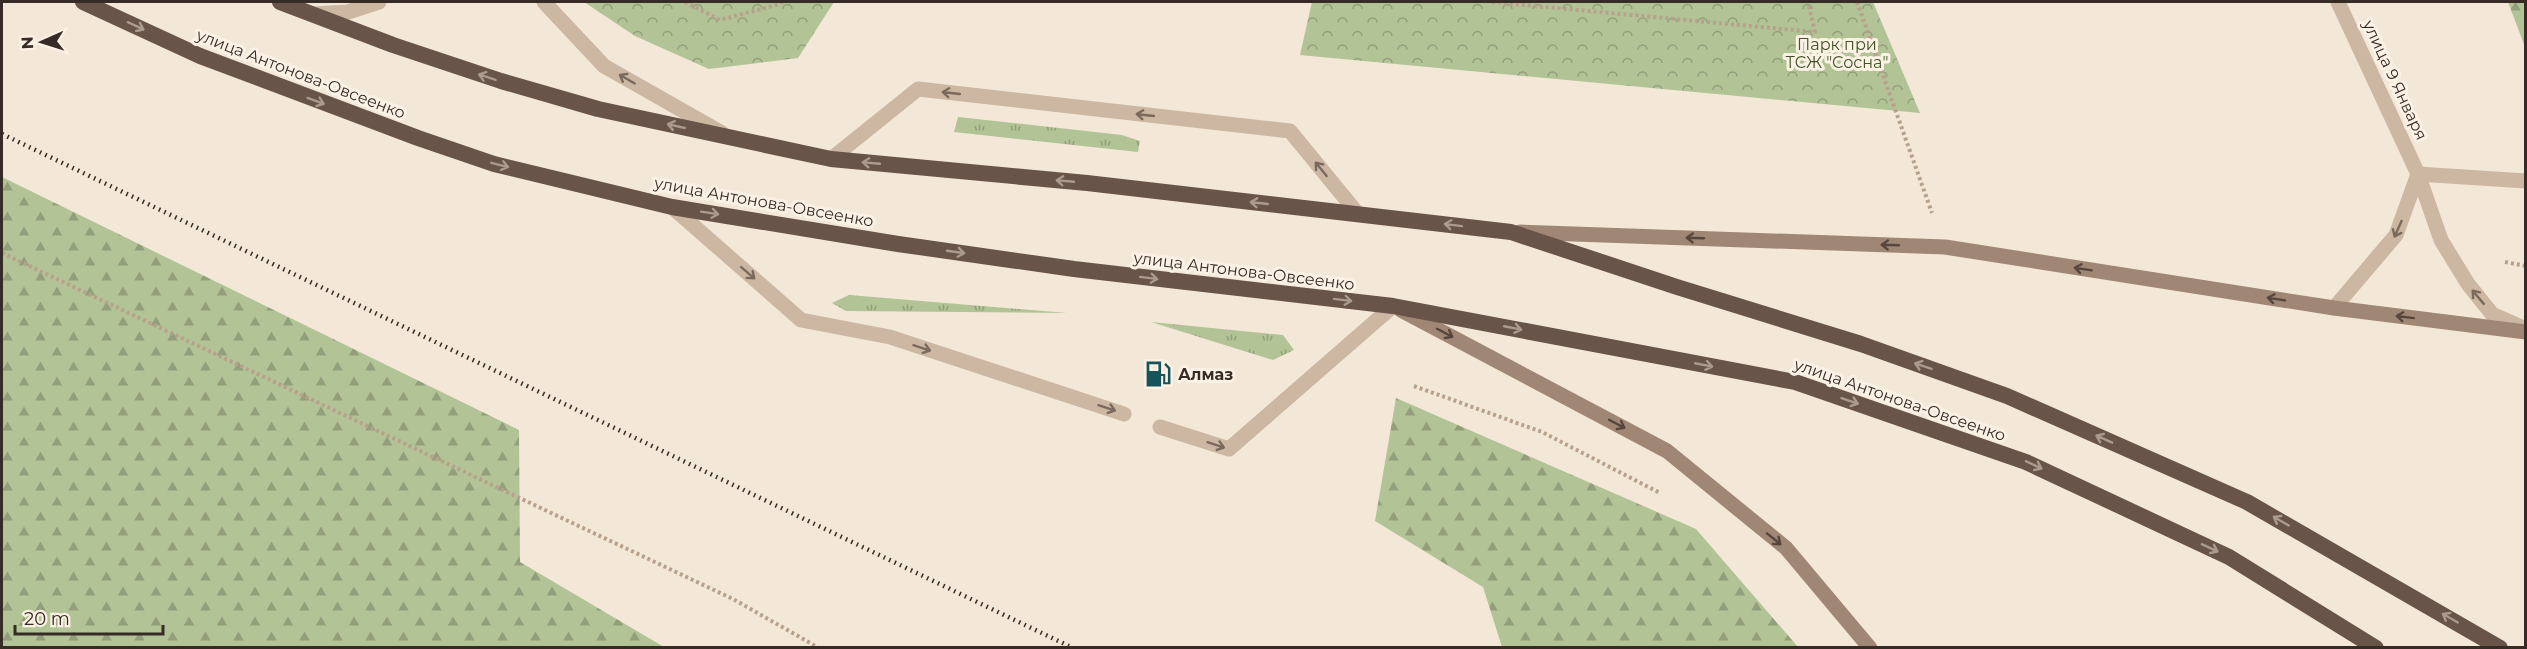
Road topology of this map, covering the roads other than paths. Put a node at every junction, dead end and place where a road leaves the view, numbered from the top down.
1 (83, 2) edge
2 (280, 2) edge
3 (379, 2) edge
4 (544, 2) edge
5 (2338, 2) edge
6 (313, 14) junction
7 (733, 139) junction
8 (831, 159) junction
9 (2418, 174) junction
10 (2526, 181) edge
11 (672, 207) junction
12 (1358, 214) junction
13 (1511, 232) junction
14 (1393, 306) junction
15 (2334, 308) junction
16 (2526, 331) edge
17 (1124, 414) dead end
18 (1160, 427) dead end
19 (1870, 648) edge
20 (2376, 648) edge
21 (2500, 648) edge

1 -> 11 highway, улица Антонова-Овсеенко
2 - 6 highway
3 - 6 street
7 -> 4 street
5 - 9 street, улица 9 Января
7 -> 6 highway
7 - 8 highway
12 -> 8 highway
12 -> 8 street
9 - 10 street
9 -> 15 street
16 -> 9 street, улица 9 Января
11 -> 14 highway, улица Антонова-Овсеенко
11 -> 17 street
13 -> 12 highway
15 -> 13 main road
21 -> 13 highway
18 -> 14 street
14 -> 19 main road
14 -> 20 highway, улица Антонова-Овсеенко
16 -> 15 main road

